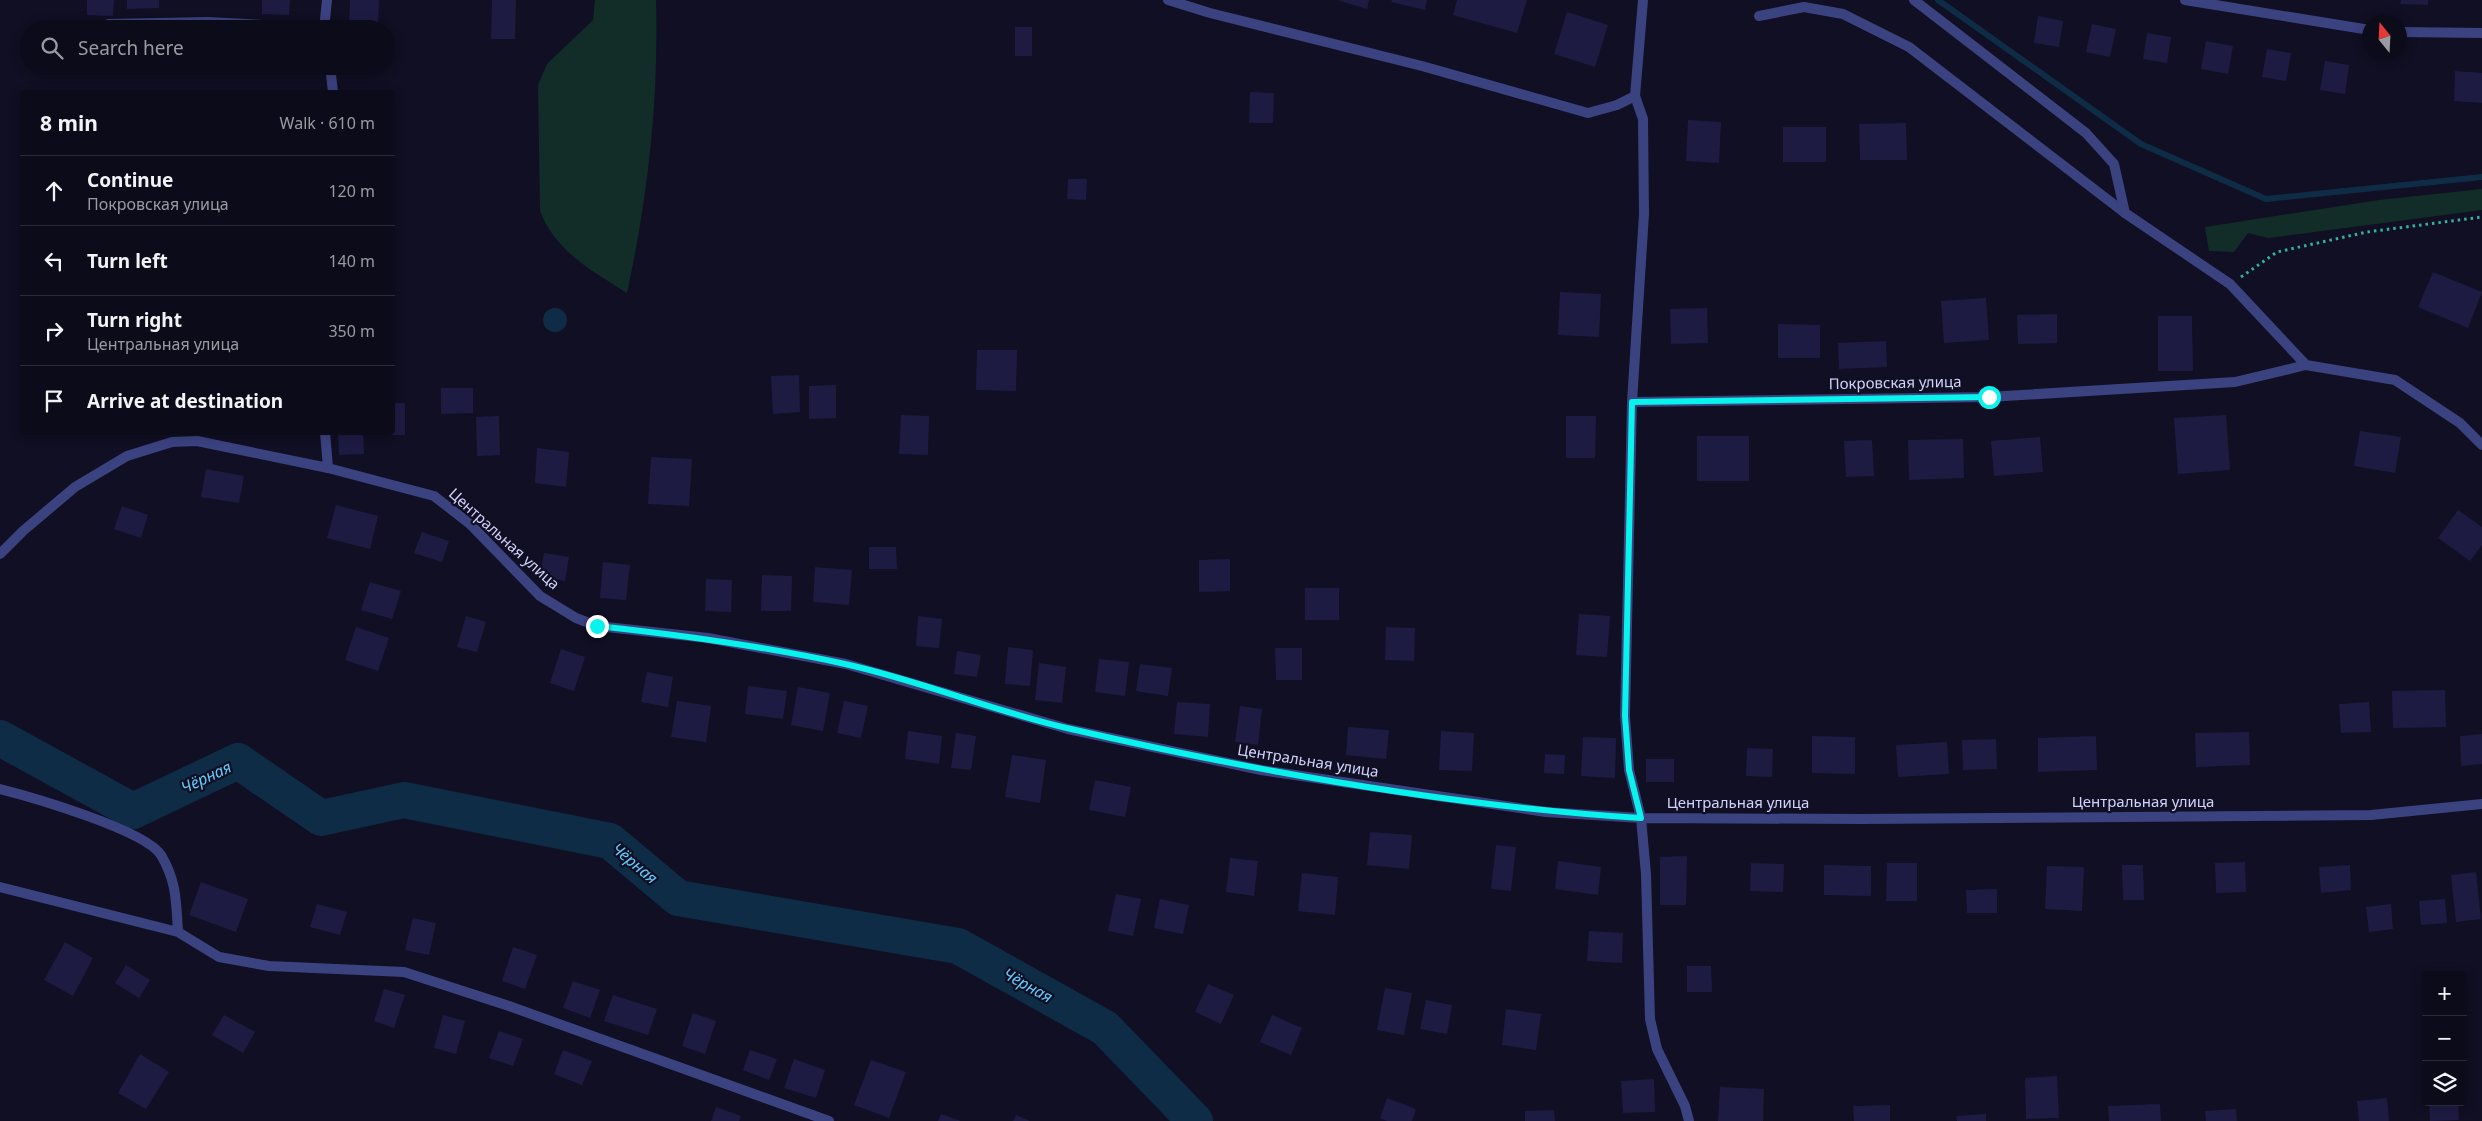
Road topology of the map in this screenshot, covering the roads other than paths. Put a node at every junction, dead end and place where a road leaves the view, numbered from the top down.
1 (326, 0) edge
2 (1168, 0) edge
3 (1643, 0) edge
4 (1914, 0) edge
5 (2185, 0) edge
6 (1760, 16) dead end
7 (325, 20) edge
8 (2362, 29) edge
9 (2407, 32) edge
10 (2482, 33) edge
11 (331, 75) edge
12 (333, 90) edge
13 (1634, 96) junction
14 (2125, 213) junction
15 (2306, 365) junction
16 (1632, 402) junction
17 (325, 435) edge
18 (2482, 445) edge
19 (328, 468) junction
20 (2, 552) edge
21 (0, 790) edge
22 (2482, 804) edge
23 (1641, 818) junction
24 (0, 887) edge
25 (178, 932) junction
26 (829, 1121) edge
27 (1690, 1121) edge

1 - 7 street
2 - 13 street
3 - 13 street
4 - 14 street
5 - 8 street
6 - 14 street
9 - 10 street
11 - 12 street
13 - 16 street
14 - 15 street
15 - 16 street, Покровская улица
15 - 18 street
16 - 23 street
17 - 19 street
19 - 20 street, Центральная улица
19 - 23 street, Центральная улица
21 - 25 street
22 - 23 street, Центральная улица
23 - 27 street
24 - 25 street
25 - 26 street

